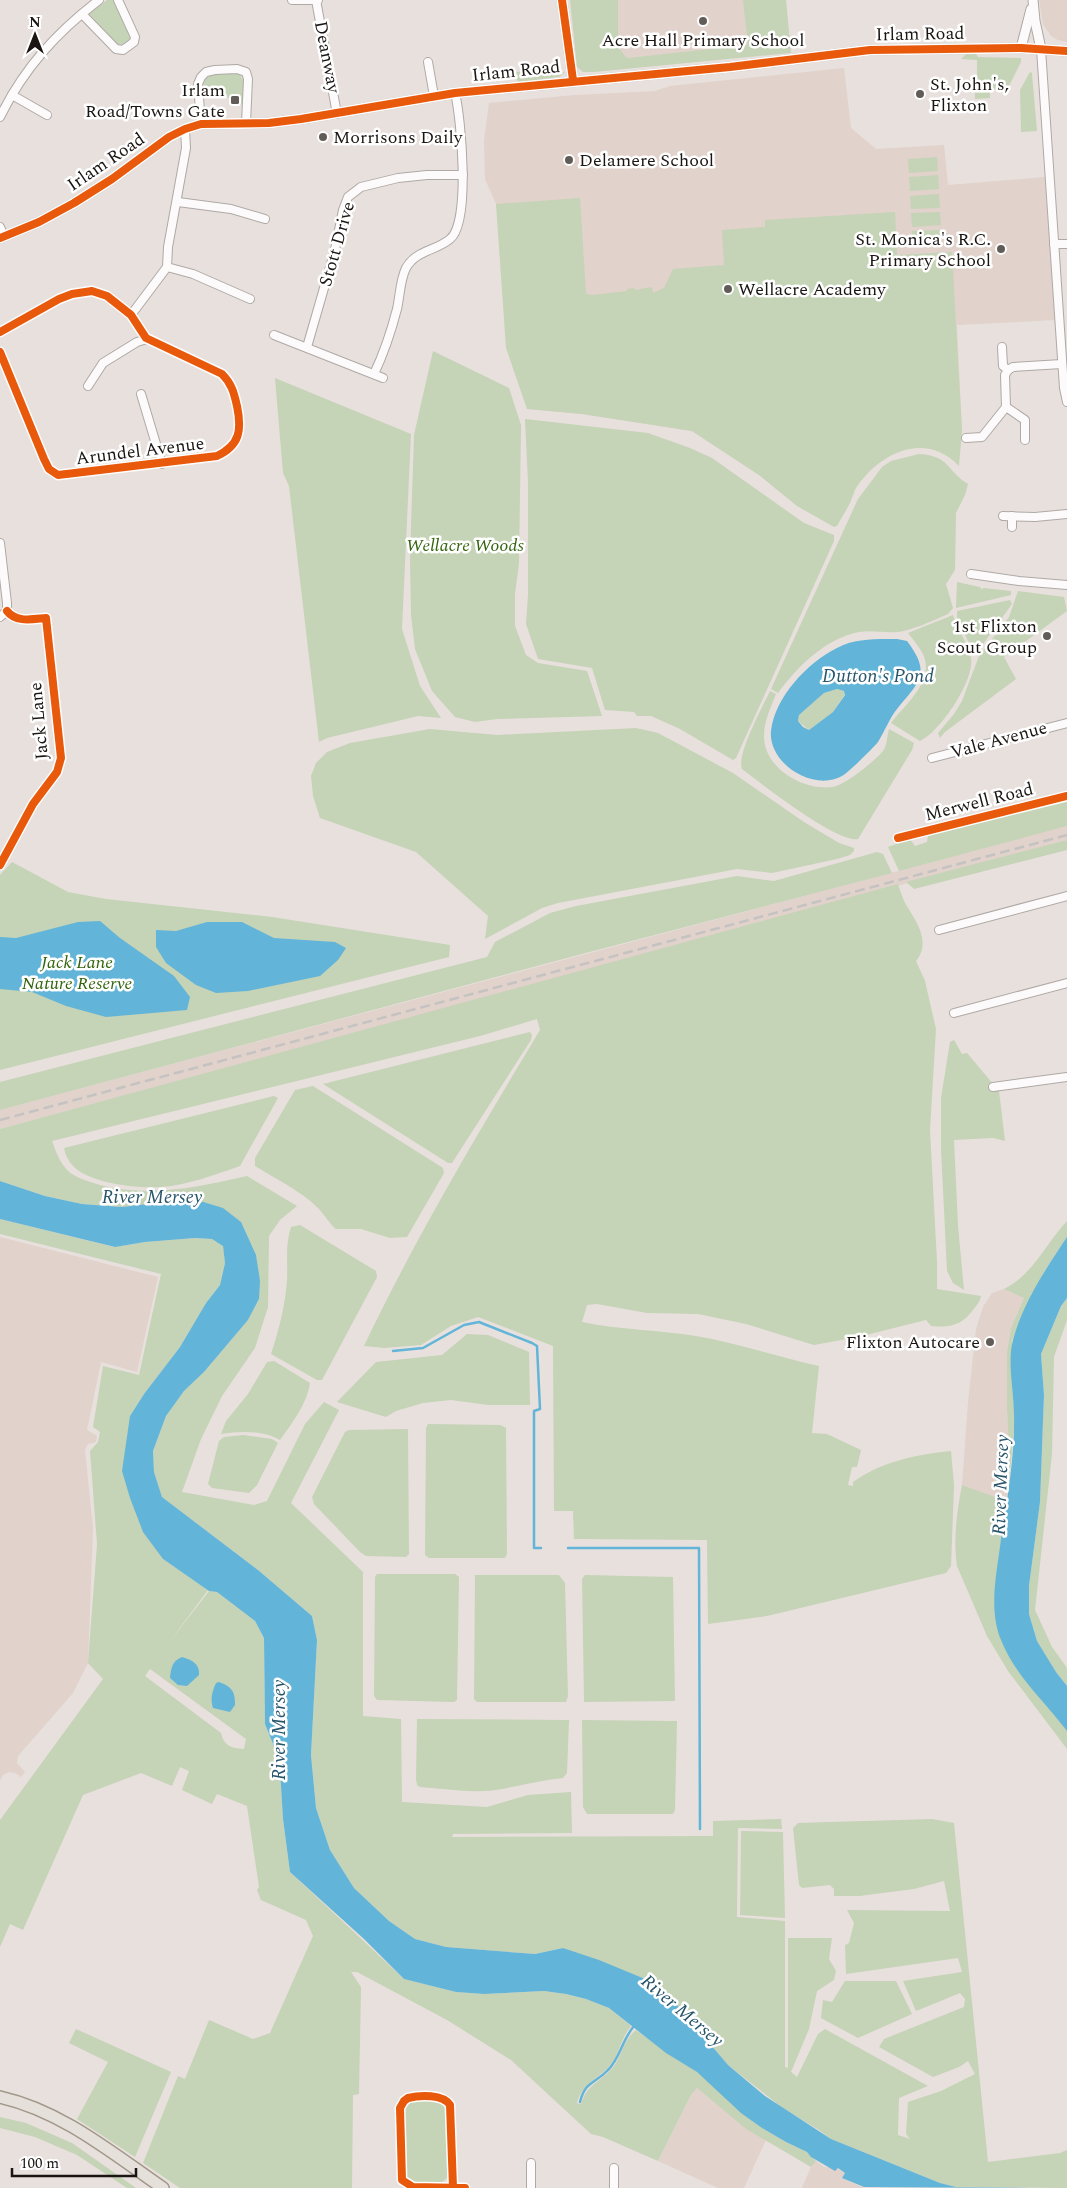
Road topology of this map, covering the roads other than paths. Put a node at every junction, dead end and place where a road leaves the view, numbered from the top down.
1 (100, 0) edge
2 (118, 0) edge
3 (292, 0) edge
4 (302, 0) edge
5 (317, 0) edge
6 (562, 0) edge
7 (1033, 1) edge
8 (82, 14) junction
9 (1021, 48) junction
10 (1041, 49) junction
11 (1067, 51) edge
12 (428, 62) dead end
13 (572, 80) junction
14 (455, 92) junction
15 (12, 95) junction
16 (434, 96) junction
17 (1, 112) edge
18 (337, 114) junction
19 (47, 115) dead end
20 (246, 122) junction
21 (201, 124) junction
22 (185, 129) junction
23 (463, 176) junction
24 (178, 202) junction
25 (265, 219) dead end
26 (1, 234) edge
27 (1054, 244) junction
28 (1067, 244) edge
29 (167, 267) junction
30 (250, 299) dead end
31 (131, 315) junction
32 (0, 332) edge
33 (274, 334) dead end
34 (147, 338) junction
35 (307, 347) junction
36 (1002, 347) dead end
37 (0, 352) edge
38 (1062, 364) junction
39 (1008, 370) junction
40 (86, 373) dead end
41 (374, 374) junction
42 (383, 378) dead end
43 (140, 400) dead end
44 (1067, 402) edge
45 (1006, 407) junction
46 (966, 438) dead end
47 (1025, 440) dead end
48 (162, 464) junction
49 (1067, 514) edge
50 (1003, 516) dead end
51 (1012, 516) junction
52 (1012, 527) dead end
53 (0, 543) edge
54 (971, 574) dead end
55 (1067, 585) edge
56 (7, 611) junction
57 (0, 617) edge
58 (1067, 723) edge
59 (932, 758) dead end
60 (1067, 796) edge
61 (898, 838) dead end
62 (0, 865) edge
63 (1067, 896) edge
64 (939, 930) dead end
65 (1067, 983) edge
66 (954, 1013) dead end
67 (1067, 1077) edge
68 (993, 1087) dead end
69 (0, 2097) edge
70 (531, 2163) dead end
71 (614, 2168) dead end
72 (623, 2184) dead end
73 (614, 2186) edge
74 (163, 2188) edge
75 (428, 2188) edge
76 (453, 2188) edge
77 (465, 2188) edge
78 (531, 2188) edge

1 - 8 street
2 - 8 street
3 - 4 street
4 - 5 street
5 - 18 street, Deanway
6 - 13 street
7 - 9 street
7 - 10 street
8 - 15 street
9 - 10 street, Irlam Road
9 - 13 street, Irlam Road
10 - 11 street, Irlam Road
10 - 27 street
12 - 16 street
13 - 14 street, Irlam Road
14 - 16 street, Irlam Road
14 - 23 street
15 - 17 street
15 - 19 street
16 - 18 street, Irlam Road
18 - 20 street, Irlam Road
20 - 21 street, Irlam Road
20 - 21 street
21 - 22 street, Irlam Road
22 - 24 street
22 - 26 street, Irlam Road
23 - 35 street, Stott Drive
23 - 41 street
24 - 25 street
24 - 29 street
27 - 28 street
27 - 38 street
29 - 30 street
29 - 31 street
31 - 32 street, Arundel Avenue
31 - 34 street, Arundel Avenue
33 - 35 street
34 - 40 street
34 - 48 street, Arundel Avenue
35 - 41 street
36 - 39 street
37 - 48 street, Arundel Avenue
38 - 39 street
38 - 44 street
39 - 45 street
41 - 42 street
43 - 48 street
45 - 46 street
45 - 47 street
49 - 51 street
50 - 51 street
51 - 52 street
53 - 56 street
54 - 55 street
56 - 57 street
56 - 62 street, Jack Lane
58 - 59 street, Vale Avenue
60 - 61 street, Merwell Road
63 - 64 street
65 - 66 street
67 - 68 street
69 - 74 main road
70 - 78 street
71 - 73 street
72 - 73 street
75 - 76 street
75 - 76 street
76 - 77 street

